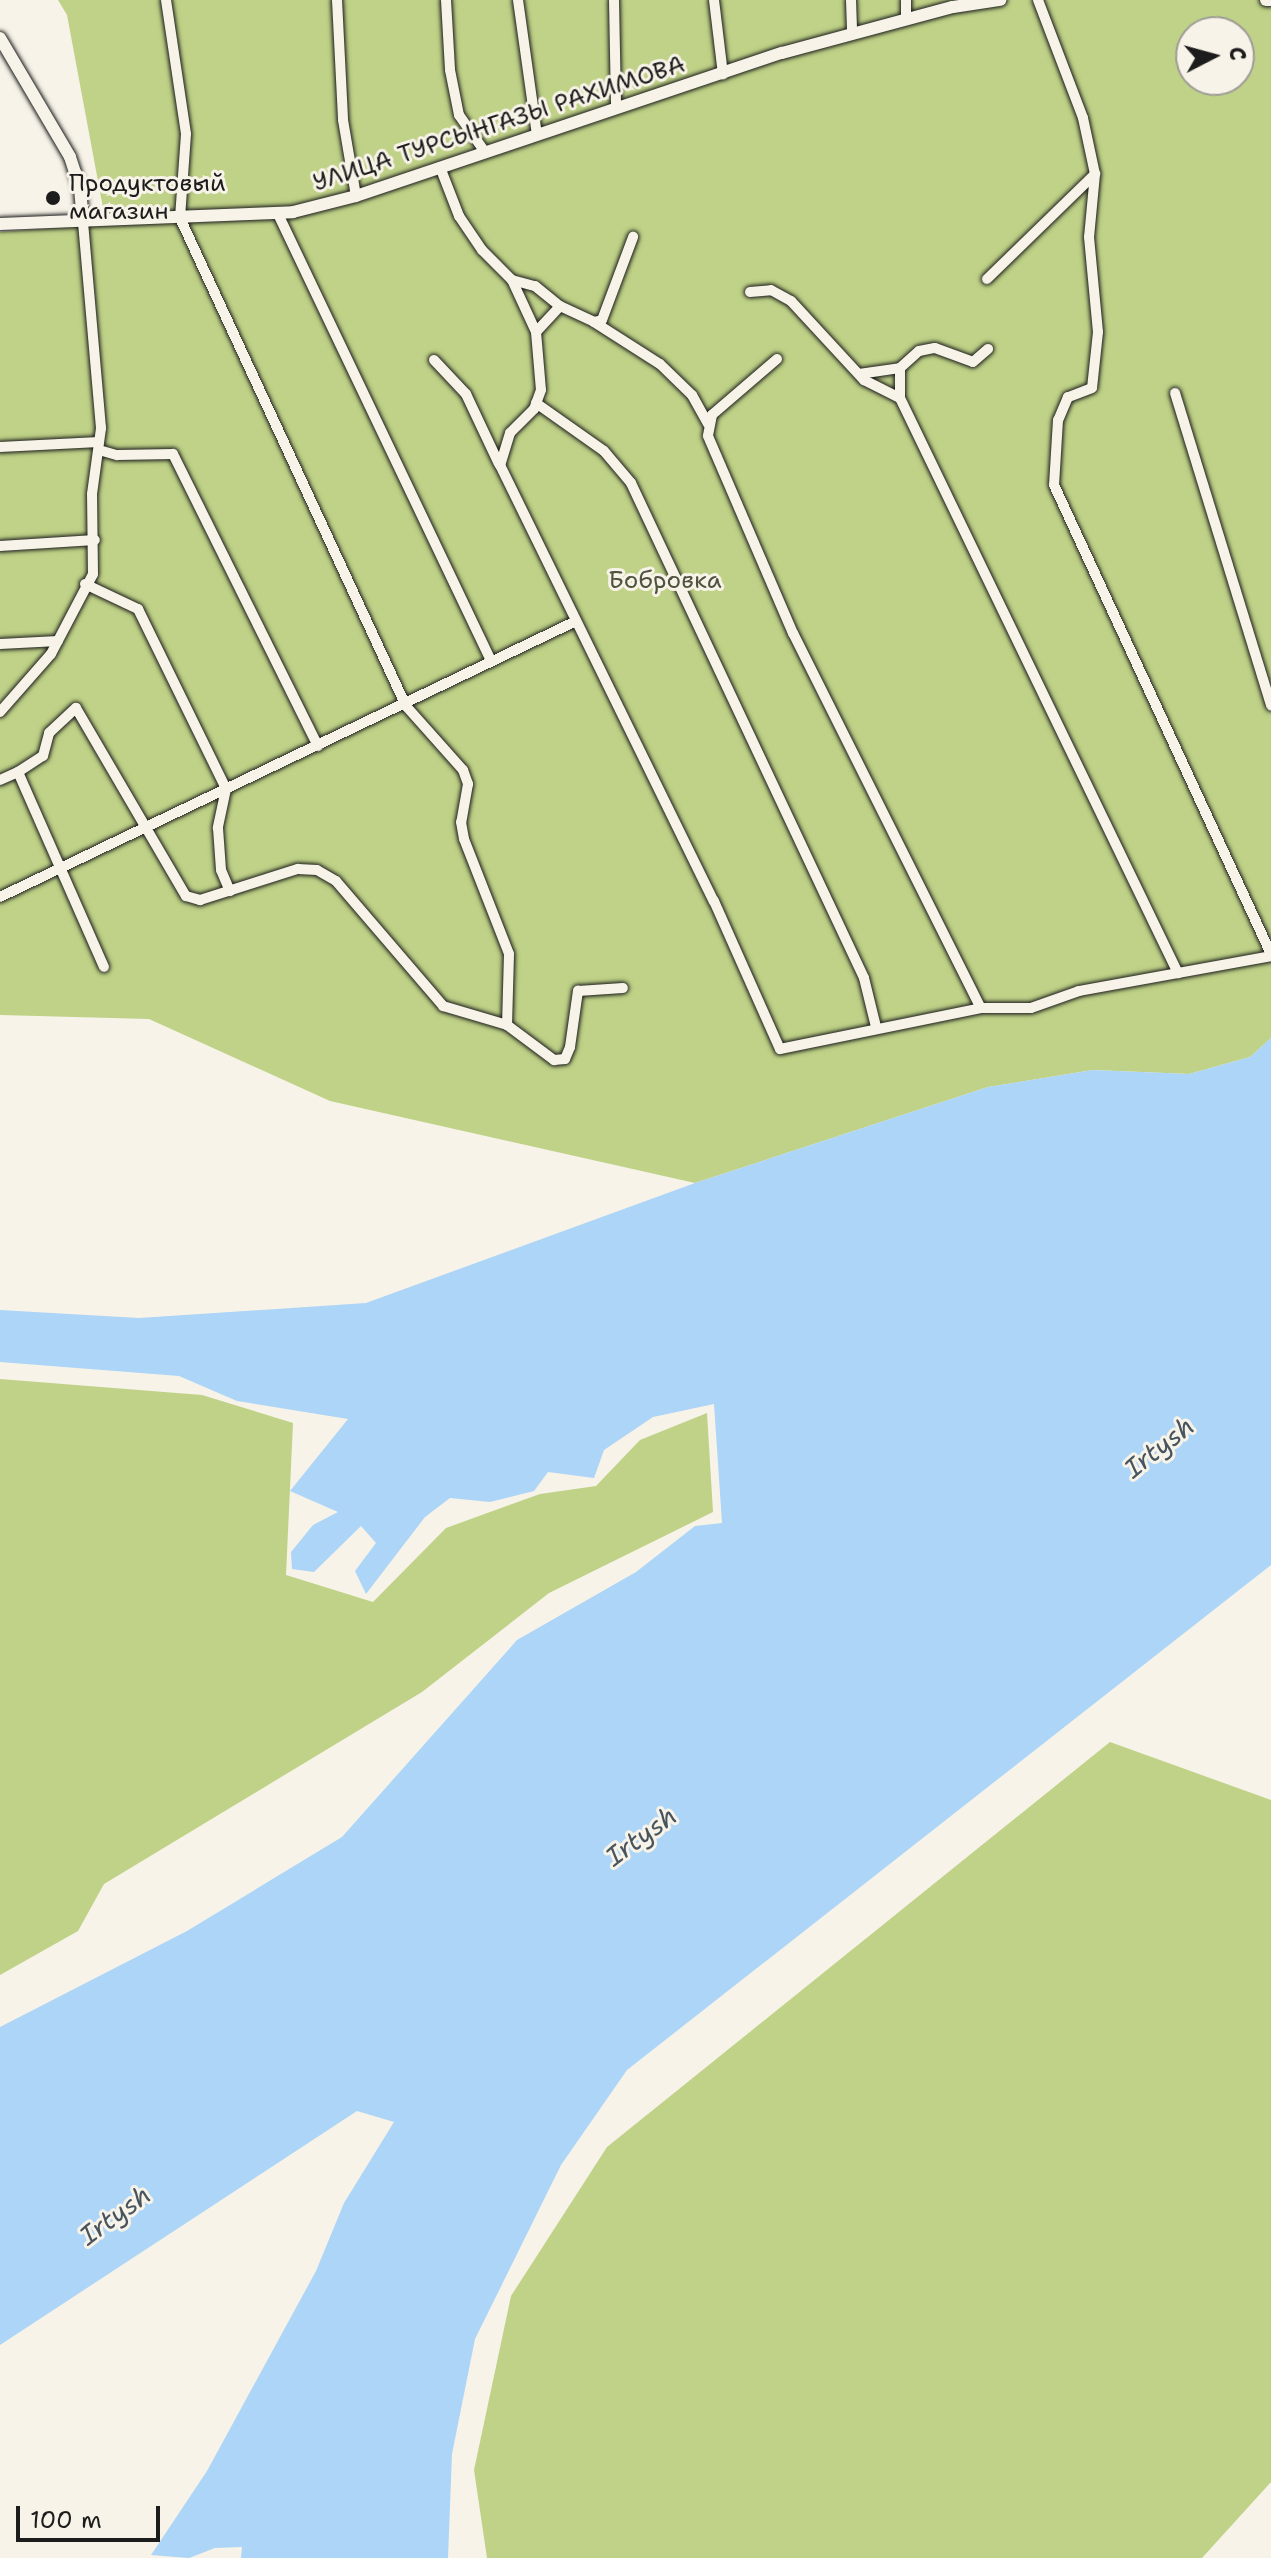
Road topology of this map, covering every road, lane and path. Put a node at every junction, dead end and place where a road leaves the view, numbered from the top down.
1 (166, 0) edge
2 (337, 0) edge
3 (446, 0) edge
4 (518, 0) edge
5 (614, 0) edge
6 (714, 0) edge
7 (851, 0) edge
8 (906, 0) edge
9 (1000, 0) edge
10 (1038, 0) edge
11 (906, 18) junction
12 (852, 32) junction
13 (0, 38) edge
14 (723, 74) junction
15 (616, 108) junction
16 (537, 135) junction
17 (485, 152) junction
18 (440, 167) junction
19 (1095, 174) junction
20 (356, 196) junction
21 (278, 214) junction
22 (180, 218) junction
23 (83, 223) junction
24 (0, 224) edge
25 (633, 237) dead end
26 (987, 279) dead end
27 (512, 280) junction
28 (750, 292) dead end
29 (560, 306) junction
30 (594, 322) junction
31 (536, 332) junction
32 (988, 349) dead end
33 (777, 359) dead end
34 (434, 360) dead end
35 (900, 368) junction
36 (859, 374) junction
37 (1175, 393) dead end
38 (900, 398) junction
39 (536, 403) junction
40 (708, 424) junction
41 (99, 446) junction
42 (0, 447) edge
43 (500, 465) junction
44 (95, 540) junction
45 (0, 546) edge
46 (85, 584) junction
47 (574, 622) junction
48 (58, 641) junction
49 (0, 644) edge
50 (491, 661) junction
51 (406, 706) junction
52 (1271, 706) edge
53 (0, 712) edge
54 (318, 746) junction
55 (18, 772) junction
56 (0, 780) edge
57 (226, 789) junction
58 (146, 828) junction
59 (58, 870) junction
60 (230, 891) junction
61 (0, 897) edge
62 (1271, 955) edge
63 (104, 967) dead end
64 (1178, 973) junction
65 (623, 988) dead end
66 (981, 1008) junction
67 (507, 1025) junction
68 (876, 1027) junction

1 - 22 street
2 - 20 street
3 - 17 street
4 - 16 street
5 - 15 street
6 - 14 street
7 - 12 street
8 - 11 street
9 - 11 street, УЛИЦА ТУРСЫНГАЗЫ РАХИМОВА
10 - 19 street
11 - 12 street, УЛИЦА ТУРСЫНГАЗЫ РАХИМОВА
12 - 14 street, УЛИЦА ТУРСЫНГАЗЫ РАХИМОВА
13 - 23 street
14 - 15 street, УЛИЦА ТУРСЫНГАЗЫ РАХИМОВА
15 - 16 street, УЛИЦА ТУРСЫНГАЗЫ РАХИМОВА
16 - 17 street, УЛИЦА ТУРСЫНГАЗЫ РАХИМОВА
17 - 18 street, УЛИЦА ТУРСЫНГАЗЫ РАХИМОВА
18 - 20 street, УЛИЦА ТУРСЫНГАЗЫ РАХИМОВА
18 - 27 street
19 - 26 street
19 - 62 street
20 - 21 street, УЛИЦА ТУРСЫНГАЗЫ РАХИМОВА
21 - 22 street, УЛИЦА ТУРСЫНГАЗЫ РАХИМОВА
21 - 50 street
22 - 23 street, УЛИЦА ТУРСЫНГАЗЫ РАХИМОВА
22 - 51 street
23 - 24 street, УЛИЦА ТУРСЫНГАЗЫ РАХИМОВА
23 - 41 street
25 - 30 street
27 - 29 street
27 - 31 street
28 - 36 street
29 - 30 street
29 - 31 street
30 - 40 street
31 - 39 street
32 - 35 street
33 - 40 street
34 - 43 street
35 - 36 street
35 - 38 street
36 - 38 street
37 - 52 street
38 - 64 street
39 - 43 street
39 - 68 street
40 - 66 street
41 - 42 street
41 - 44 street
41 - 54 street
43 - 47 street
44 - 45 street
44 - 46 street
46 - 48 street
46 - 57 street
47 - 50 street
47 - 68 street
48 - 49 street
48 - 53 street
50 - 51 street
51 - 54 street
51 - 67 street
54 - 57 street
55 - 56 street
55 - 58 street
55 - 59 street
57 - 58 street
57 - 60 street
58 - 59 street
58 - 60 street
59 - 61 street
59 - 63 street
60 - 67 street
62 - 64 street
64 - 66 street
65 - 67 street
66 - 68 street

